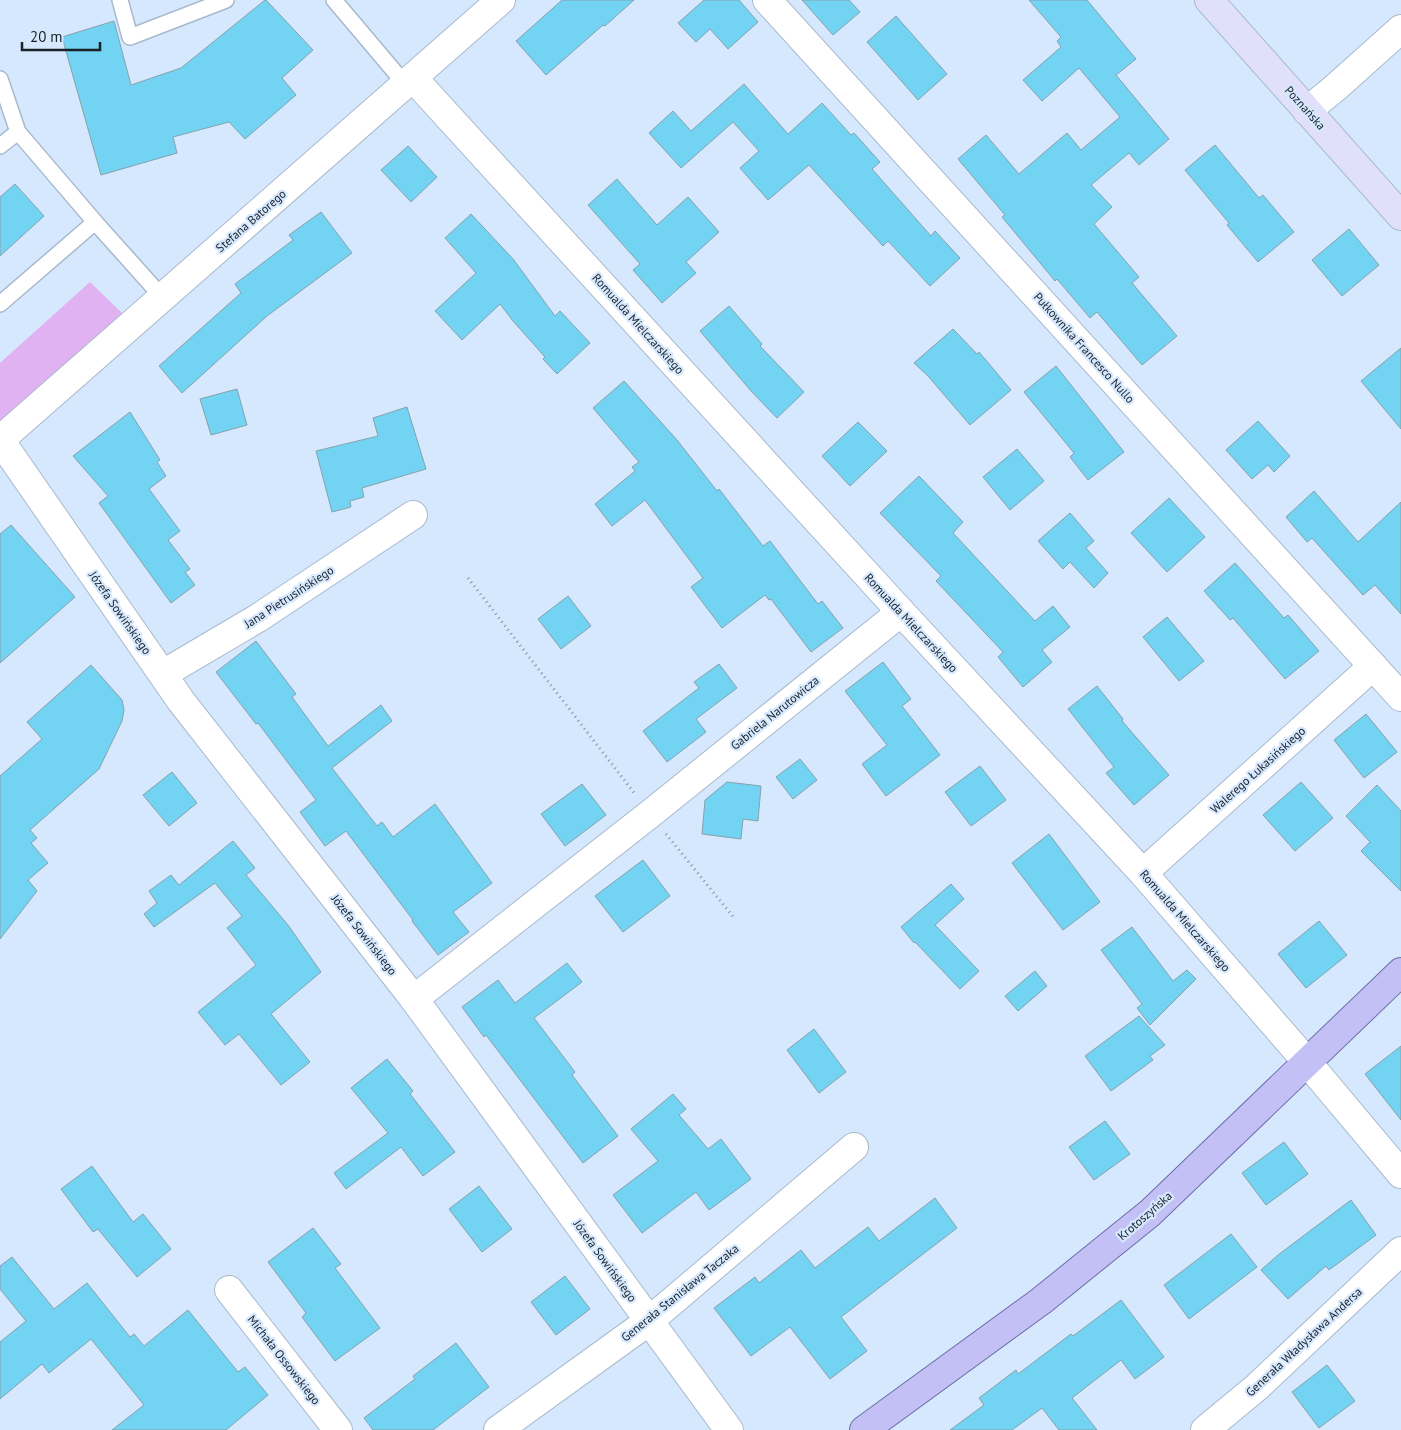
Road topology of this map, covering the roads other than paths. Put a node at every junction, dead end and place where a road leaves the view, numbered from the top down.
1 (120, 0) edge
2 (226, 0) edge
3 (334, 0) edge
4 (500, 0) edge
5 (767, 0) edge
6 (1209, 0) edge
7 (1401, 29) edge
8 (0, 78) edge
9 (409, 81) junction
10 (1307, 111) junction
11 (18, 132) junction
12 (0, 146) edge
13 (1401, 216) edge
14 (95, 222) junction
15 (163, 298) junction
16 (0, 304) edge
17 (0, 440) edge
18 (414, 515) dead end
19 (901, 612) junction
20 (1373, 666) junction
21 (162, 674) junction
22 (1401, 696) edge
23 (1143, 873) junction
24 (1401, 972) edge
25 (414, 999) junction
26 (1307, 1062) junction
27 (854, 1147) dead end
28 (1401, 1174) edge
29 (1401, 1251) edge
30 (229, 1290) dead end
31 (649, 1321) junction
32 (338, 1430) edge
33 (498, 1430) edge
34 (729, 1430) edge
35 (864, 1430) edge
36 (1205, 1430) edge

1 - 2 lane
3 - 9 lane
4 - 9 street, Stefana Batorego
5 - 20 street, Pułkownika Francesco Nullo
6 - 10 main road, Poznańska
7 - 10 street
8 - 11 lane
9 - 15 street, Stefana Batorego
9 - 19 street, Romualda Mielczarskiego
10 - 13 main road, Poznańska
11 - 12 lane
11 - 14 lane
14 - 15 lane
14 - 16 lane
15 - 17 street, Stefana Batorego
17 - 21 street, Józefa Sowińskiego
18 - 21 street, Jana Pietrusińskiego
19 - 23 street, Romualda Mielczarskiego
19 - 25 street, Gabriela Narutowicza
20 - 22 street, Pułkownika Francesco Nullo
20 - 23 street, Walerego Łukasińskiego
21 - 25 street, Józefa Sowińskiego
23 - 26 street, Romualda Mielczarskiego
24 - 26 main road, Krotoszyńska
25 - 31 street, Józefa Sowińskiego
26 - 28 street, Romualda Mielczarskiego
26 - 35 main road, Krotoszyńska
27 - 31 street, Generała Stanisława Taczaka
29 - 36 street, Generała Władysława Andersa
30 - 32 street, Michała Ossowskiego
31 - 33 street, Generała Stanisława Taczaka
31 - 34 street, Józefa Sowińskiego

